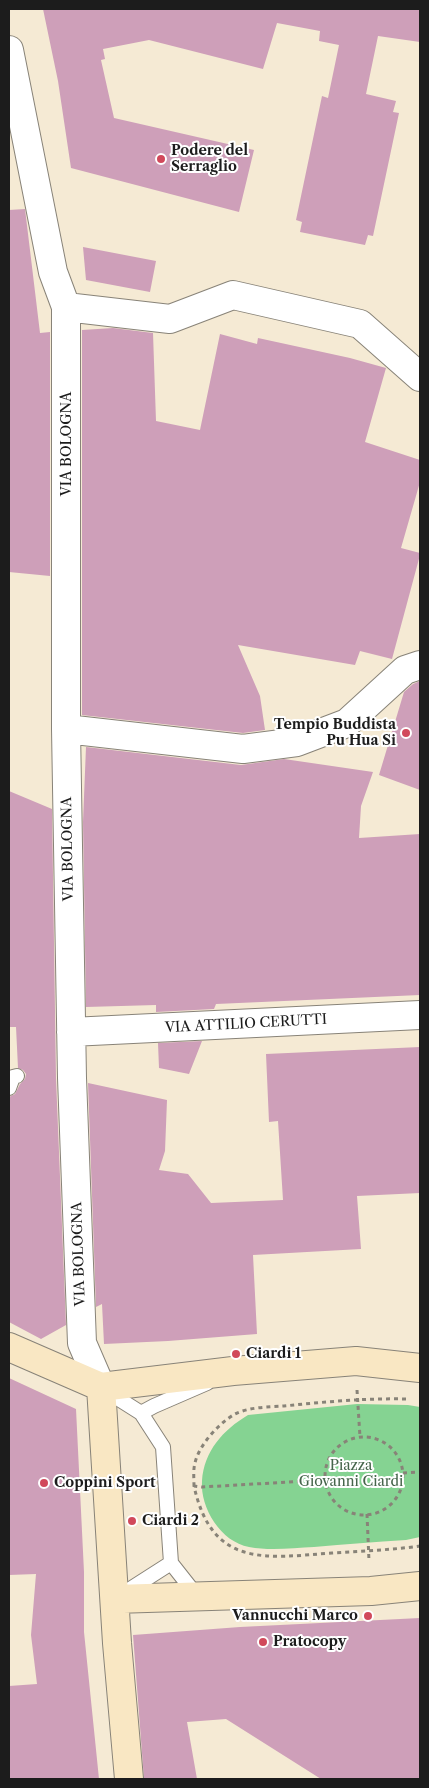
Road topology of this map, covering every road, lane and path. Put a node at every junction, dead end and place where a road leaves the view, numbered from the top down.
1 (9, 50) edge
2 (66, 307) junction
3 (420, 377) edge
4 (420, 665) edge
5 (66, 729) junction
6 (420, 1015) edge
7 (71, 1032) junction
8 (17, 1076) dead end
9 (9, 1088) edge
10 (9, 1347) edge
11 (356, 1361) junction
12 (420, 1368) edge
13 (233, 1371) junction
14 (101, 1387) junction
15 (357, 1400) junction
16 (414, 1400) dead end
17 (142, 1413) junction
18 (360, 1437) junction
19 (420, 1472) edge
20 (403, 1473) junction
21 (325, 1480) junction
22 (194, 1486) junction
23 (367, 1514) junction
24 (420, 1546) edge
25 (369, 1550) junction
26 (171, 1563) junction
27 (420, 1586) edge
28 (371, 1591) junction
29 (197, 1596) junction
30 (114, 1599) junction
31 (129, 1779) edge

1 - 2 street, VIA BOLOGNA
2 - 3 street
2 - 5 street, VIA BOLOGNA
4 - 5 street
5 - 7 street, VIA BOLOGNA
6 - 7 street, VIA ATTILIO CERUTTI
7 - 14 street, VIA BOLOGNA
8 - 9 lane
10 - 14 street
11 - 12 street
11 - 13 street
11 - 15 path
13 - 14 street
13 - 17 lane
14 - 17 lane
14 - 30 street
15 - 16 path
15 - 18 path
15 - 22 path
17 - 26 lane
18 - 20 path
18 - 21 path
19 - 20 path
20 - 23 path
21 - 22 path
21 - 23 path
22 - 25 path
23 - 25 path
24 - 25 path
25 - 28 path
26 - 29 lane
26 - 30 lane
27 - 28 street
28 - 29 street
29 - 30 street
30 - 31 street

